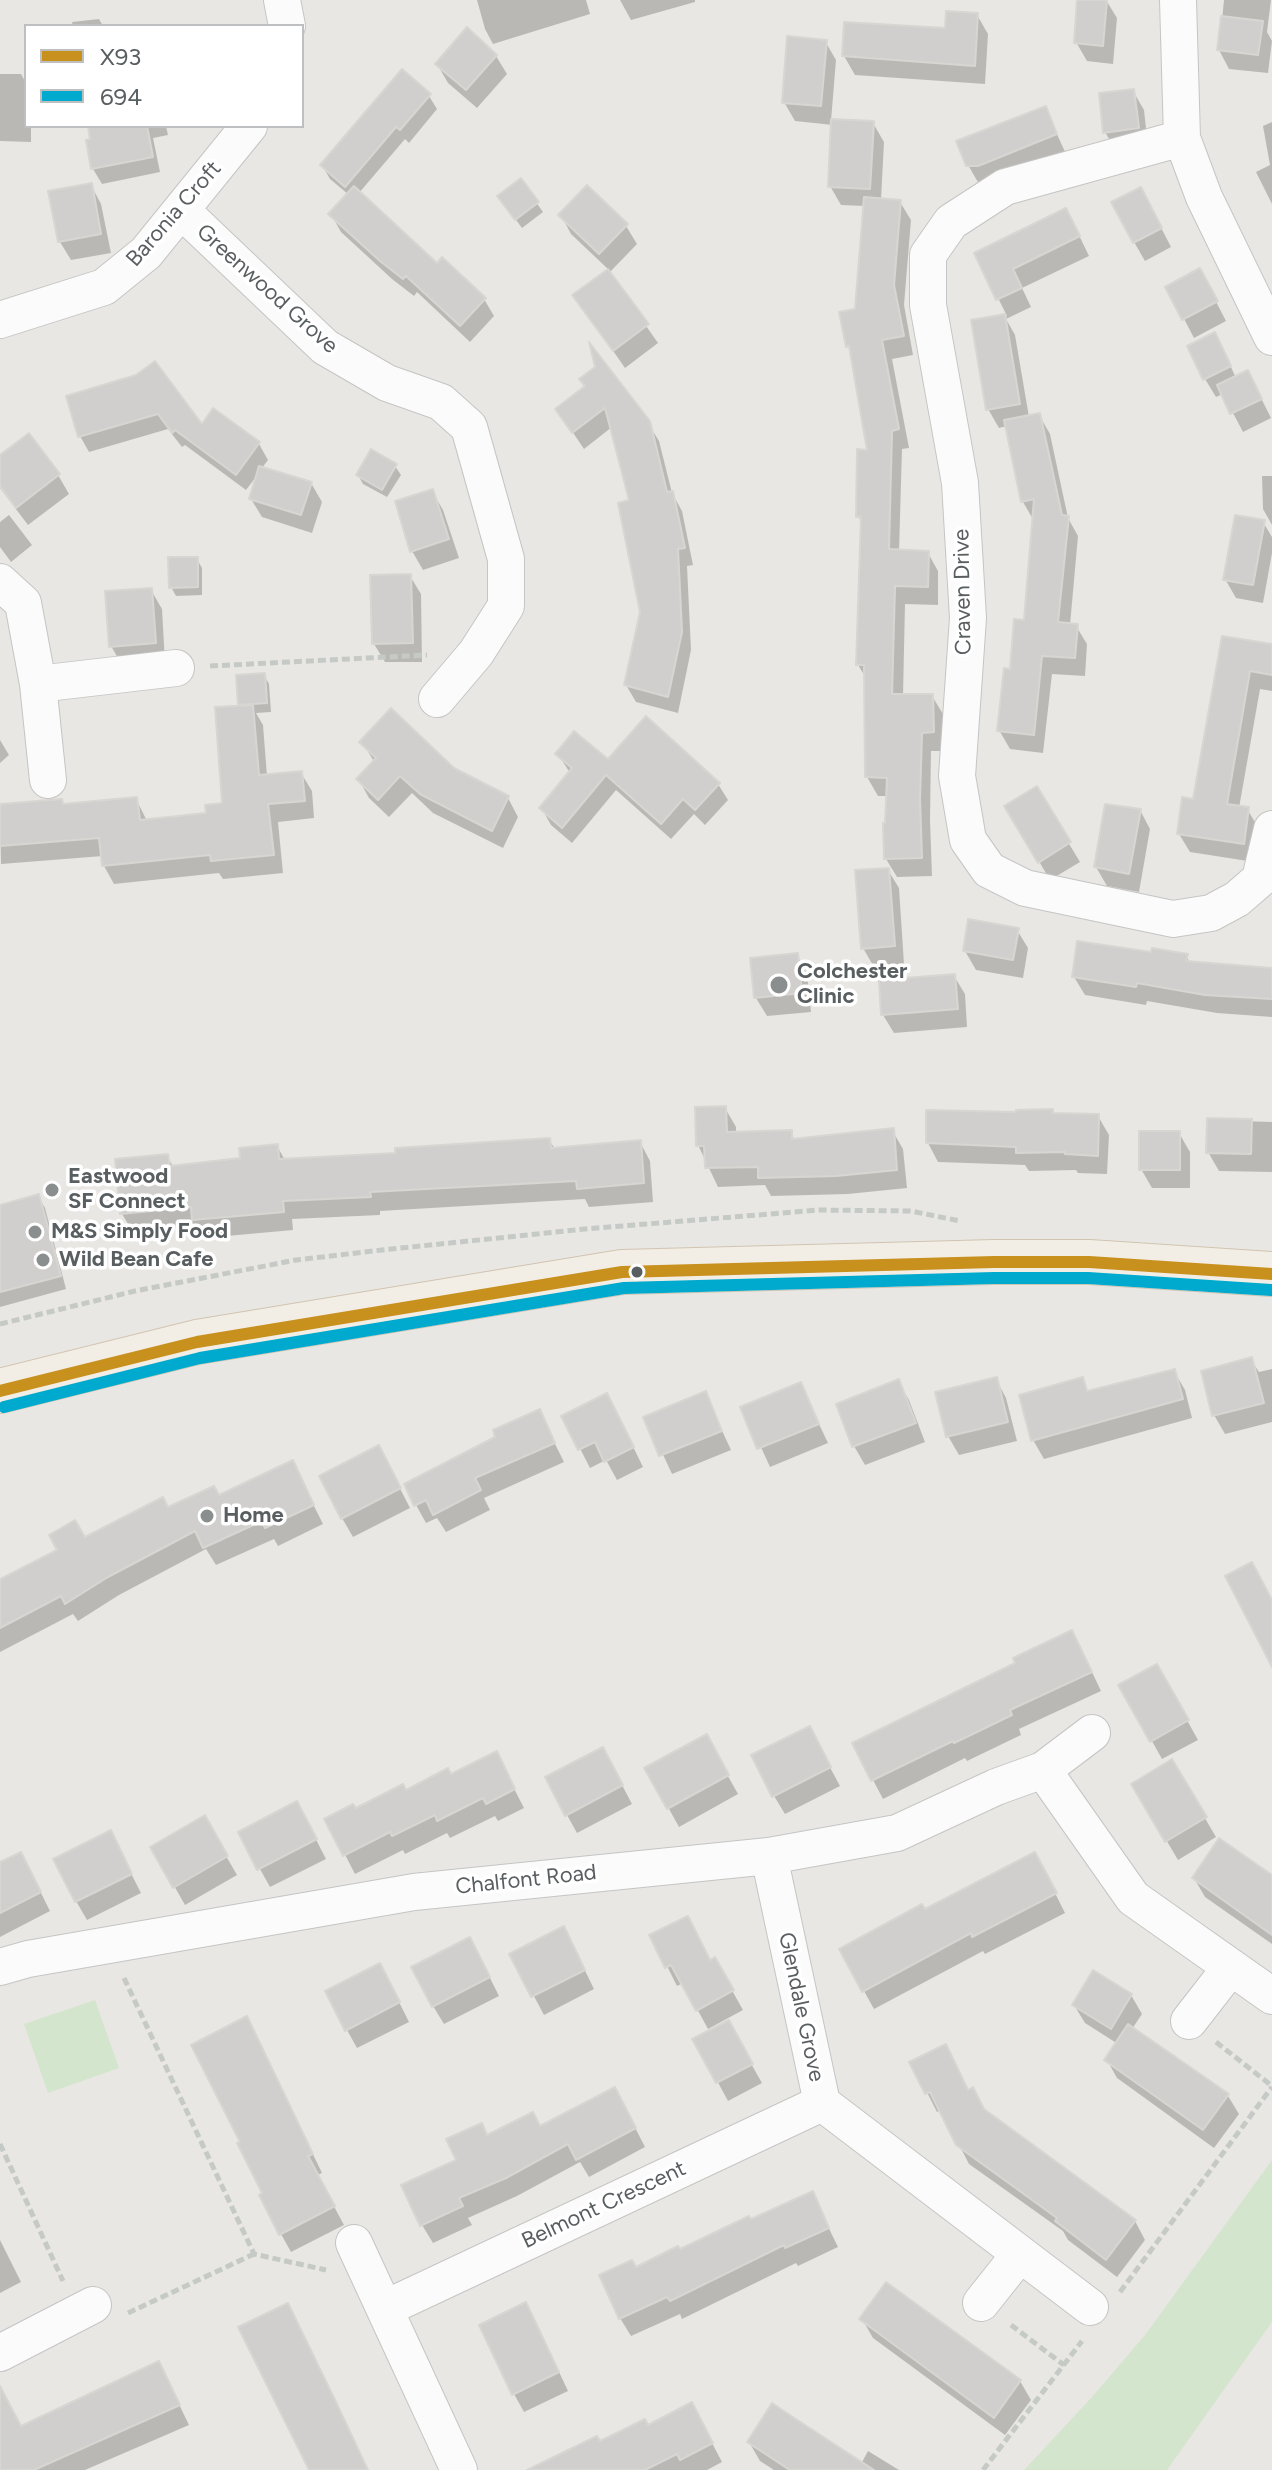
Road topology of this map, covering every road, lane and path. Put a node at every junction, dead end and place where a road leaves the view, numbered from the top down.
1 (282, 0) edge
2 (1178, 0) edge
3 (287, 24) edge
4 (247, 128) edge
5 (1182, 138) junction
6 (181, 210) junction
7 (0, 320) edge
8 (1270, 330) edge
9 (0, 582) edge
10 (476, 653) junction
11 (176, 668) joint
12 (38, 684) junction
13 (437, 699) dead end
14 (48, 780) dead end
15 (1272, 829) edge
16 (1272, 1274) edge
17 (0, 1391) edge
18 (1092, 1733) dead end
19 (1043, 1770) junction
20 (769, 1856) junction
21 (109, 1945) junction
22 (0, 1967) edge
23 (1231, 1967) junction
24 (1272, 1996) edge
25 (1189, 2021) joint
26 (1272, 2087) edge
27 (822, 2103) junction
28 (0, 2144) edge
29 (354, 2243) dead end
30 (254, 2254) junction
31 (1020, 2254) junction
32 (378, 2294) junction
33 (981, 2303) joint
34 (86, 2309) junction
35 (1097, 2314) junction
36 (0, 2353) edge
37 (1064, 2365) junction
38 (459, 2470) edge
39 (983, 2470) edge

1 - 3 street
2 - 5 street
4 - 6 street, Baronia Croft
5 - 8 street
5 - 15 street, Craven Drive
6 - 7 street, Baronia Croft
6 - 10 street, Greenwood Grove
9 - 12 street
10 - 11 path
10 - 13 street, Greenwood Grove
11 - 12 street
12 - 14 street
16 - 17 main road
18 - 19 street, Chalfont Road
19 - 20 street, Chalfont Road
19 - 23 street
20 - 21 street, Chalfont Road
20 - 27 street, Glendale Grove
21 - 22 street, Chalfont Road
21 - 30 path
23 - 24 street
23 - 25 street
25 - 26 path
26 - 35 path
27 - 31 street, Glendale Grove
27 - 32 street, Belmont Crescent
28 - 34 path
29 - 32 street
30 - 32 path
30 - 34 path
31 - 33 street
31 - 35 street, Glendale Grove
32 - 38 street
33 - 37 path
34 - 36 street
35 - 37 path
37 - 39 path

